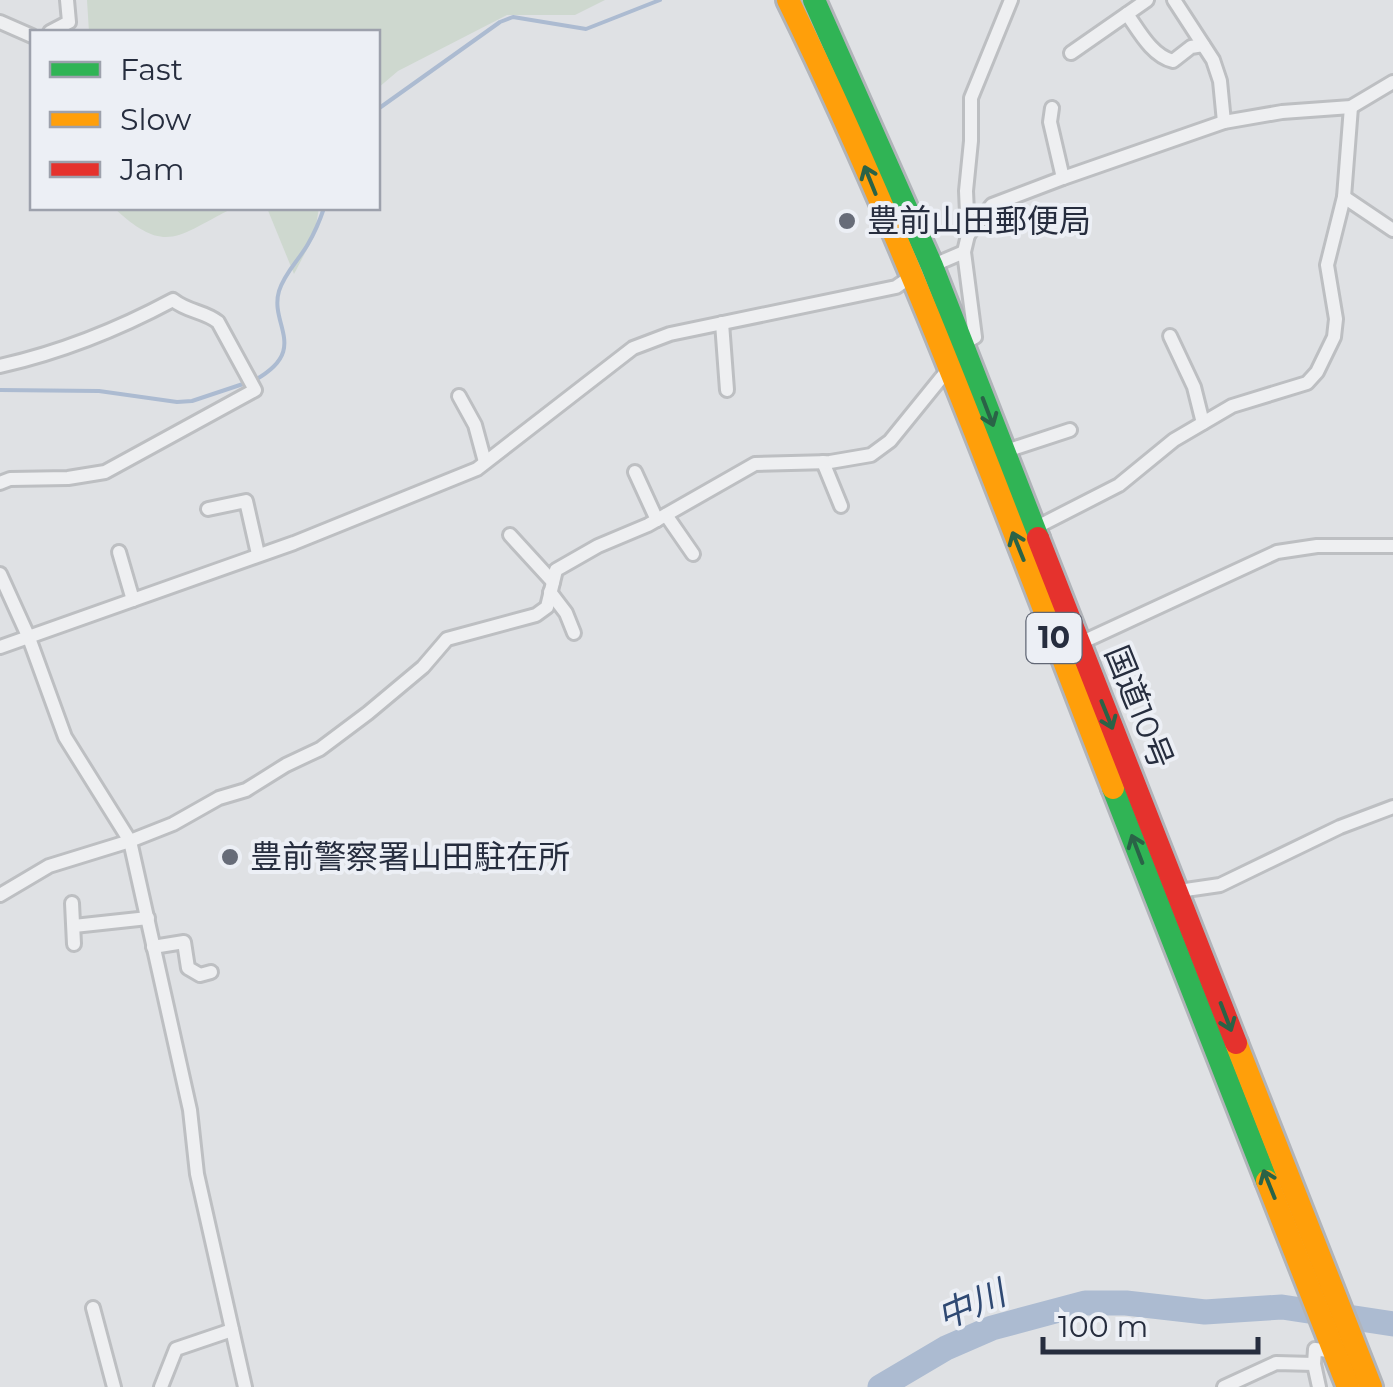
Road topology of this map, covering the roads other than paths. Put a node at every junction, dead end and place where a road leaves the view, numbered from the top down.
1 (67, 0) edge
2 (1011, 0) edge
3 (1147, 0) edge
4 (1174, 0) edge
5 (799, 2) edge
6 (1127, 14) junction
7 (0, 22) edge
8 (54, 30) edge
9 (30, 35) edge
10 (1203, 45) junction
11 (1070, 53) dead end
12 (1393, 82) edge
13 (1351, 107) junction
14 (1052, 108) dead end
15 (1224, 122) junction
16 (1063, 178) junction
17 (1344, 197) junction
18 (1393, 230) edge
19 (968, 235) junction
20 (964, 252) junction
21 (932, 266) junction
22 (910, 277) junction
23 (722, 323) junction
24 (1170, 336) dead end
25 (961, 345) junction
26 (0, 366) edge
27 (949, 370) junction
28 (727, 390) dead end
29 (459, 396) dead end
30 (1203, 423) junction
31 (1070, 430) dead end
32 (1003, 452) junction
33 (485, 462) junction
34 (823, 462) junction
35 (635, 472) dead end
36 (0, 482) edge
37 (841, 506) dead end
38 (208, 509) dead end
39 (661, 518) junction
40 (1033, 529) junction
41 (510, 535) dead end
42 (1393, 546) edge
43 (119, 552) dead end
44 (258, 554) junction
45 (693, 554) dead end
46 (0, 574) edge
47 (552, 587) junction
48 (133, 600) junction
49 (574, 634) dead end
50 (29, 638) junction
51 (0, 647) edge
52 (1069, 648) junction
53 (1393, 807) edge
54 (130, 841) junction
55 (0, 894) edge
56 (1166, 894) junction
57 (72, 902) dead end
58 (148, 918) junction
59 (74, 926) junction
60 (74, 944) dead end
61 (153, 947) junction
62 (211, 972) dead end
63 (93, 1308) dead end
64 (232, 1330) junction
65 (1334, 1351) junction
66 (114, 1387) edge
67 (162, 1387) edge
68 (245, 1387) edge
69 (1224, 1387) edge
70 (1319, 1387) edge
71 (1348, 1387) edge
72 (1371, 1387) edge

1 - 8 street
2 - 19 street
3 - 6 street
4 - 10 street
5 - 21 highway, 国道10号 / 10
22 -> 5 highway, 国道10号 / 10
6 - 10 street
6 - 11 street
7 - 9 street
10 - 15 street
12 - 13 street
13 - 15 street
13 - 17 street
14 - 16 street
15 - 16 street
16 - 19 street
17 - 18 street
17 - 30 street
19 - 20 street
20 - 21 street
20 - 25 street
21 - 22 street
21 - 25 highway, 国道10号 / 10
22 - 23 street
22 - 27 highway, 国道10号 / 10
23 - 28 street
23 - 33 street
24 - 30 street
25 - 27 street
25 -> 32 highway, 国道10号 / 10
26 - 36 street
27 - 34 street
52 -> 27 highway, 国道10号 / 10
29 - 33 street
30 - 40 street
31 - 32 street
32 - 40 highway, 国道10号 / 10
33 - 44 street
34 - 37 street
34 - 39 street
35 - 39 street
38 - 44 street
39 - 45 street
39 - 47 street
40 - 52 highway, 国道10号 / 10
41 - 47 street
42 - 52 street
43 - 48 street
44 - 48 street
46 - 50 street
47 - 49 street
47 - 54 street
48 - 50 street
50 - 51 street
50 - 54 street
52 - 56 highway, 国道10号 / 10
53 - 56 street
54 - 55 street
54 - 58 street
56 - 65 highway, 国道10号 / 10
57 - 59 street
58 - 59 street
58 - 61 street
59 - 60 street
61 - 62 street
61 - 64 street
63 - 66 street
64 - 67 street
64 - 68 street
65 - 69 street
65 - 70 street
65 - 71 highway, 国道10号 / 10
65 - 72 highway, 国道10号 / 10

